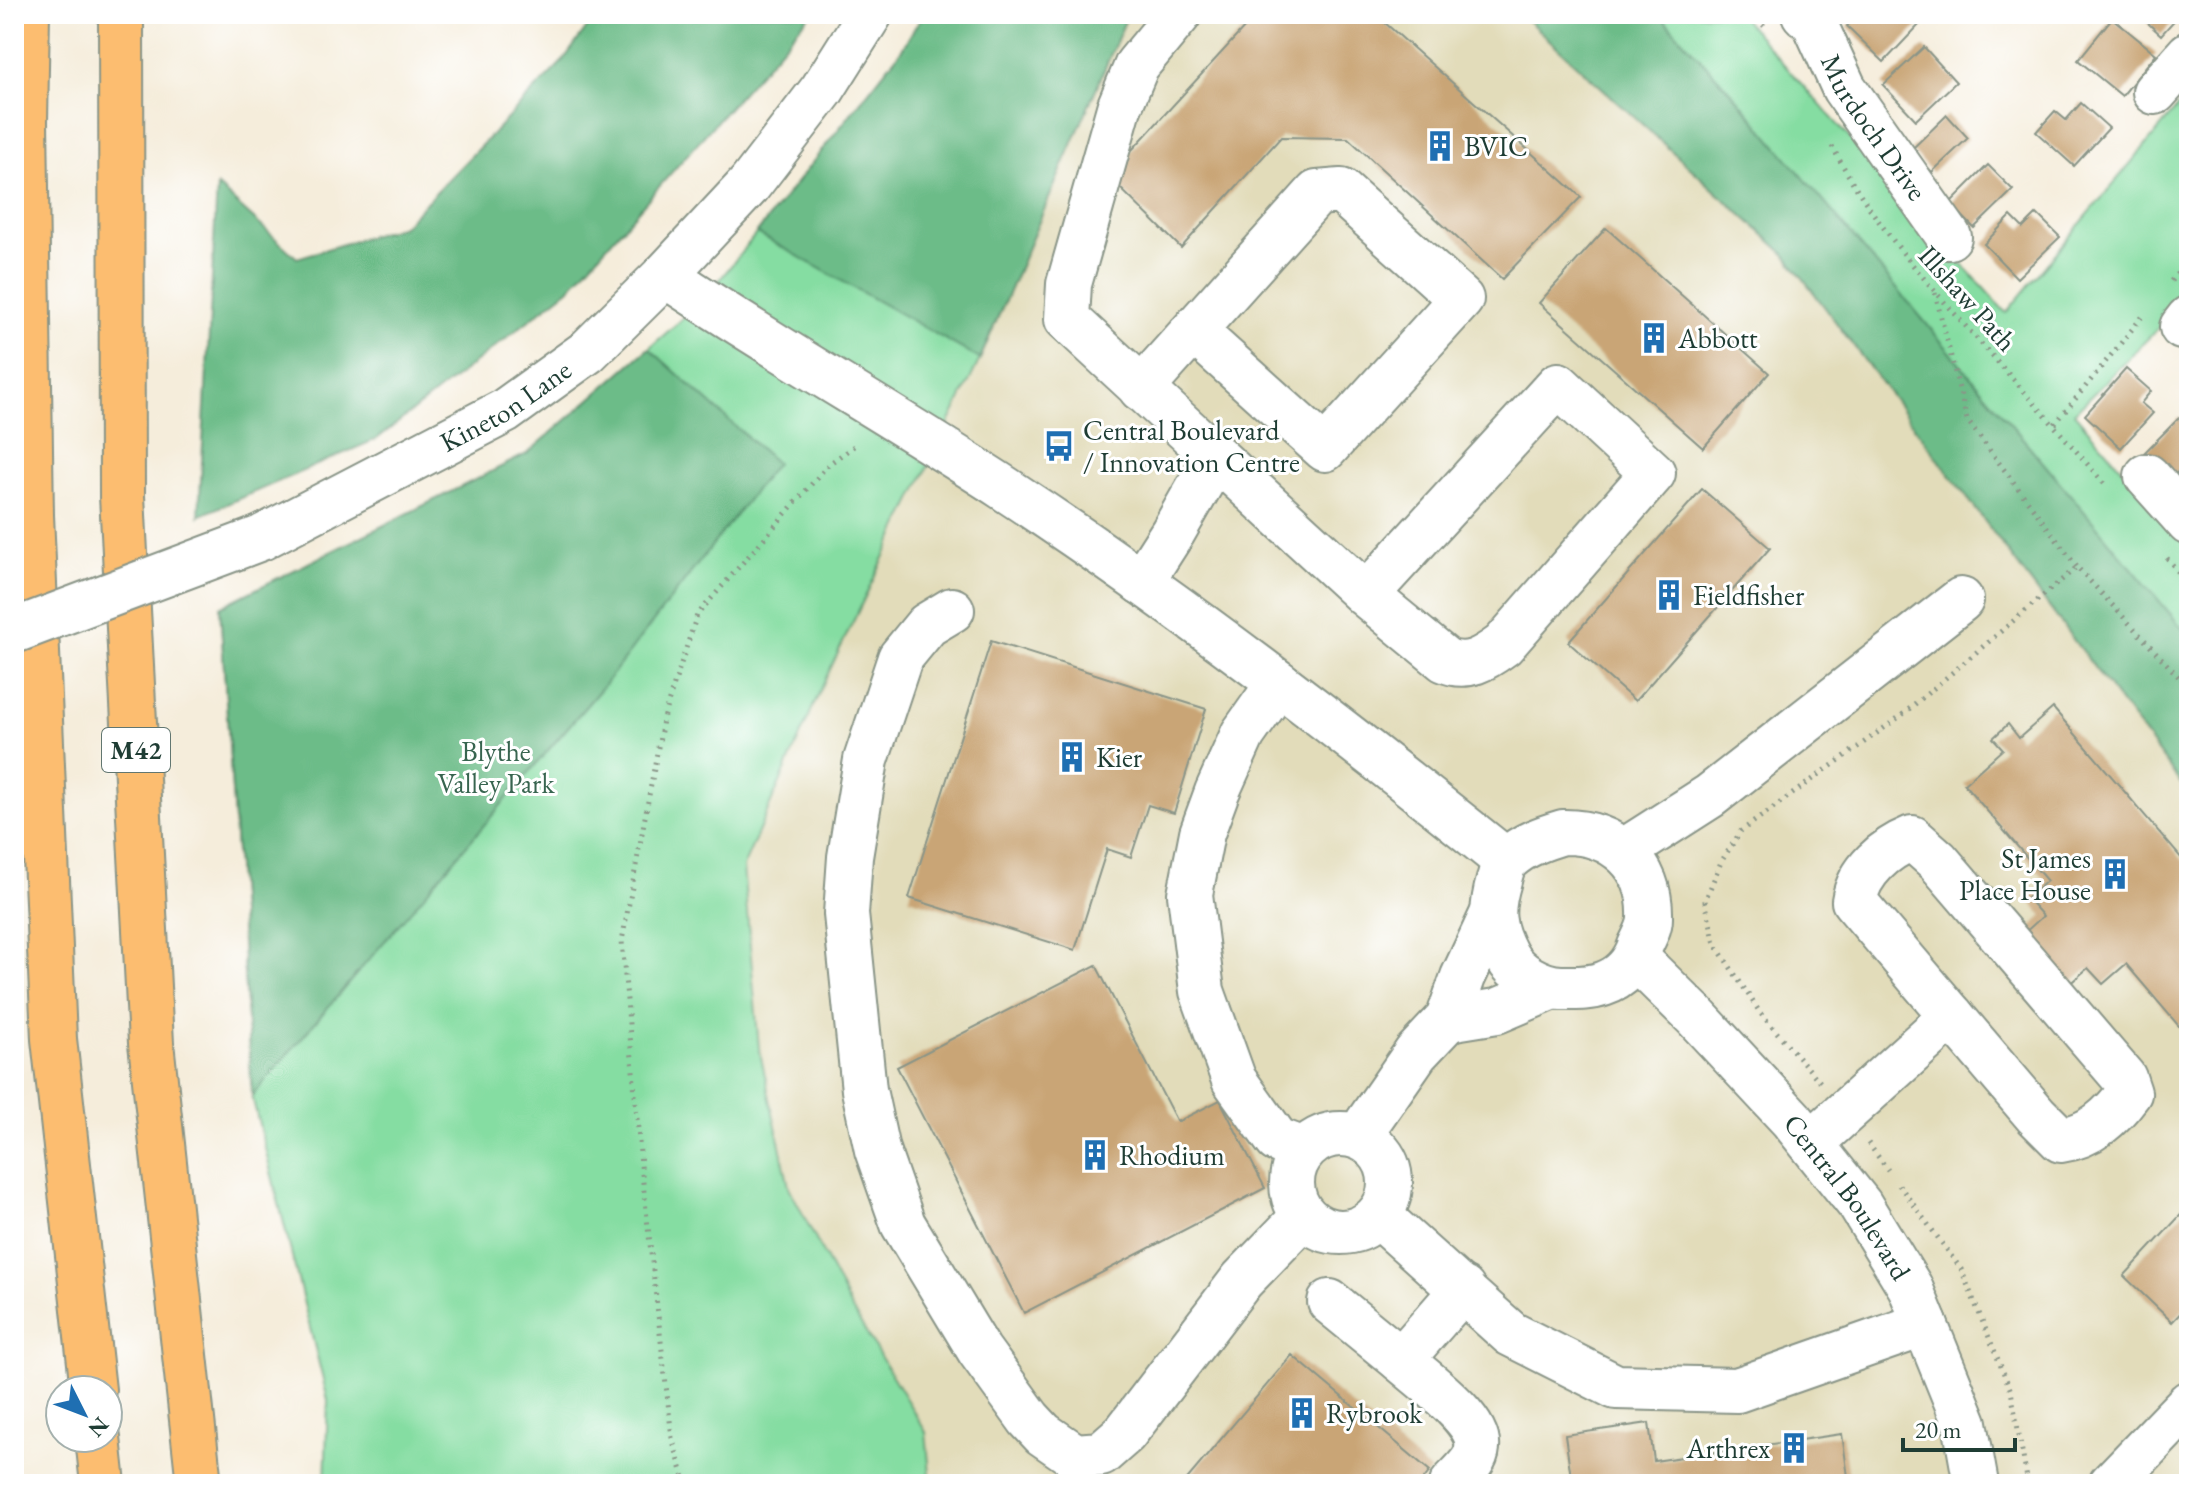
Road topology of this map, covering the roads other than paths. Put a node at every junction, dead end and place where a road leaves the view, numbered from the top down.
1 (27, 14) edge
2 (121, 14) edge
3 (870, 14) edge
4 (1179, 14) edge
5 (1803, 22) edge
6 (2189, 54) edge
7 (2155, 92) dead end
8 (1949, 237) dead end
9 (665, 275) junction
10 (1194, 331) junction
11 (1141, 389) junction
12 (1216, 457) junction
13 (2130, 485) road end
14 (2175, 537) edge
15 (1141, 582) junction
16 (1366, 595) junction
17 (1961, 600) dead end
18 (952, 610) dead end
19 (14, 631) edge
20 (1279, 683) junction
21 (1624, 851) junction
22 (1505, 860) junction
23 (1492, 915) junction
24 (1636, 958) junction
25 (1551, 988) junction
26 (1952, 1016) junction
27 (1448, 1019) junction
28 (1361, 1137) junction
29 (1811, 1143) junction
30 (1304, 1150) junction
31 (1304, 1216) junction
32 (1379, 1216) junction
33 (1463, 1289) junction
34 (1330, 1302) dead end
35 (1925, 1324) junction
36 (1401, 1360) junction
37 (91, 1374) edge
38 (2189, 1403) edge
39 (100, 1454) edge
40 (103, 1484) edge
41 (199, 1484) edge
42 (1452, 1484) edge
43 (1976, 1484) edge
44 (2111, 1484) edge

1 - 37 highway
2 - 41 highway, M42
3 - 9 street, Kineton Lane
4 - 11 street
5 - 8 street, Murdoch Drive
6 - 7 street
9 - 15 street
9 - 19 street, Kineton Lane, bridge
10 - 10 street
10 - 11 street
11 - 12 street
12 - 15 street
12 - 16 street
13 - 14 street
15 - 20 street
16 - 16 street
17 - 21 street
18 - 31 street
20 - 22 street
20 - 30 street
21 - 22 street
21 - 24 street
22 - 23 street
23 - 25 street
23 - 27 street
24 - 25 street
24 - 29 street, Central Boulevard
25 - 27 street
26 - 26 street
26 - 29 street
27 - 28 street
28 - 30 street
28 - 32 street
29 - 35 street, Central Boulevard
30 - 31 street
31 - 32 street
32 - 33 street
33 - 35 street
33 - 36 street
34 - 36 street
35 - 43 street, Central Boulevard
36 - 42 street
38 - 44 street
39 - 40 highway

